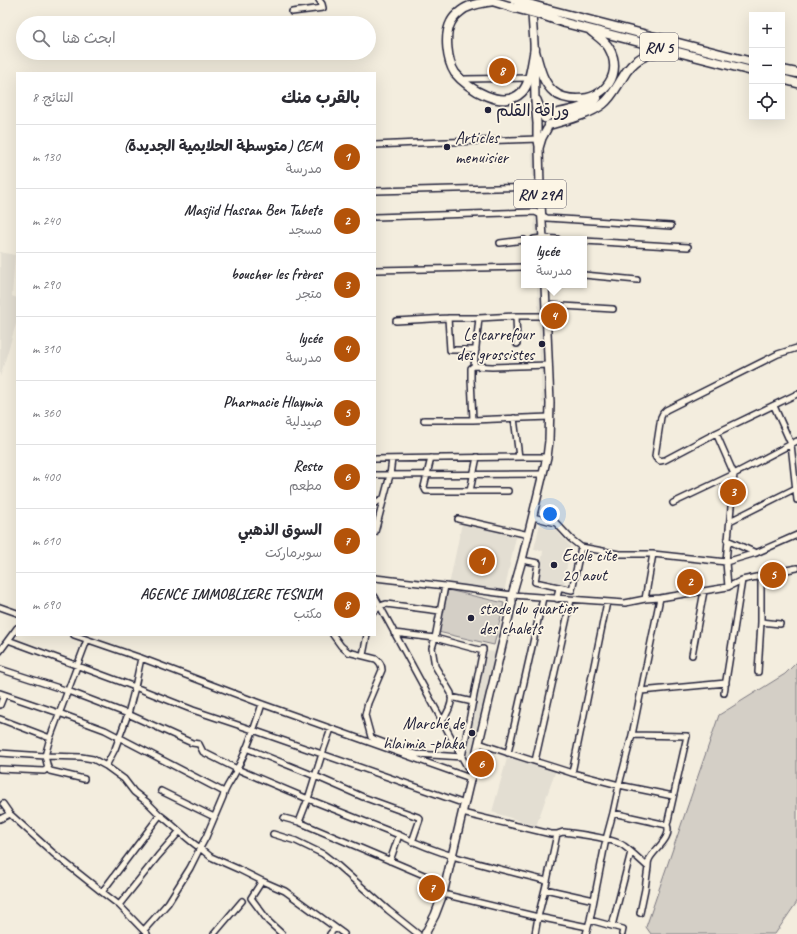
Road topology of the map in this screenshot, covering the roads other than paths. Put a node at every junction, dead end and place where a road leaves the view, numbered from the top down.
1 (319, 0) edge
2 (531, 0) edge
3 (490, 1) edge
4 (515, 3) edge
5 (292, 12) dead end
6 (545, 13) junction
7 (565, 23) junction
8 (535, 49) junction
9 (687, 54) junction
10 (749, 61) edge
11 (749, 70) edge
12 (785, 71) edge
13 (797, 73) edge
14 (529, 78) junction
15 (466, 79) dead end
16 (785, 80) edge
17 (797, 83) edge
18 (602, 92) junction
19 (535, 94) junction
20 (546, 122) junction
21 (537, 124) junction
22 (538, 140) junction
23 (376, 145) edge
24 (540, 148) junction
25 (540, 187) junction
26 (376, 191) edge
27 (541, 215) junction
28 (376, 217) edge
29 (671, 226) dead end
30 (543, 236) edge
31 (521, 240) edge
32 (587, 241) edge
33 (500, 243) dead end
34 (688, 247) dead end
35 (521, 267) edge
36 (376, 270) edge
37 (587, 275) edge
38 (637, 280) dead end
39 (545, 288) edge
40 (546, 305) junction
41 (613, 309) dead end
42 (516, 316) junction
43 (547, 316) junction
44 (448, 318) junction
45 (479, 318) junction
46 (396, 321) dead end
47 (517, 344) dead end
48 (797, 348) edge
49 (476, 350) junction
50 (549, 364) junction
51 (474, 366) junction
52 (797, 394) edge
53 (774, 406) junction
54 (550, 417) junction
55 (514, 418) junction
56 (424, 420) dead end
57 (473, 420) junction
58 (716, 433) junction
59 (797, 442) edge
60 (791, 444) junction
61 (477, 457) junction
62 (519, 457) junction
63 (547, 457) junction
64 (431, 458) junction
65 (376, 459) edge
66 (392, 459) junction
67 (543, 474) junction
68 (734, 474) junction
69 (376, 475) edge
70 (390, 475) junction
71 (428, 475) junction
72 (473, 475) junction
73 (796, 488) edge
74 (470, 491) junction
75 (508, 491) dead end
76 (384, 498) junction
77 (797, 500) edge
78 (376, 502) edge
79 (673, 503) dead end
80 (533, 517) junction
81 (458, 519) dead end
82 (730, 521) junction
83 (376, 528) edge
84 (529, 535) junction
85 (797, 535) edge
86 (727, 540) junction
87 (580, 547) junction
88 (756, 553) junction
89 (653, 554) junction
90 (522, 560) junction
91 (726, 562) junction
92 (797, 568) edge
93 (762, 576) junction
94 (376, 578) edge
95 (742, 580) junction
96 (445, 586) junction
97 (559, 587) junction
98 (728, 587) junction
99 (704, 591) junction
100 (512, 595) junction
101 (543, 598) junction
102 (660, 598) junction
103 (376, 599) edge
104 (557, 599) junction
105 (645, 599) junction
106 (571, 600) junction
107 (607, 602) junction
108 (380, 606) junction
109 (0, 608) edge
110 (376, 610) edge
111 (440, 611) junction
112 (16, 613) edge
113 (761, 622) junction
114 (780, 624) dead end
115 (16, 629) edge
116 (394, 632) junction
117 (77, 636) edge
118 (334, 636) edge
119 (367, 636) edge
120 (435, 638) junction
121 (8, 640) junction
122 (87, 640) junction
123 (0, 650) edge
124 (363, 655) junction
125 (692, 655) dead end
126 (141, 658) junction
127 (77, 666) junction
128 (0, 668) edge
129 (758, 672) dead end
130 (726, 683) junction
131 (135, 687) junction
132 (68, 691) junction
133 (641, 691) junction
134 (724, 693) dead end
135 (2, 694) edge
136 (452, 697) junction
137 (472, 702) junction
138 (262, 704) junction
139 (0, 705) edge
140 (59, 713) junction
141 (128, 714) junction
142 (0, 719) edge
143 (442, 722) junction
144 (331, 729) junction
145 (253, 730) junction
146 (632, 735) junction
147 (119, 737) junction
148 (50, 738) junction
149 (479, 743) junction
150 (246, 748) junction
151 (0, 753) edge
152 (322, 754) junction
153 (508, 754) junction
154 (45, 756) junction
155 (462, 757) junction
156 (535, 761) junction
157 (106, 766) junction
158 (48, 768) junction
159 (0, 769) edge
160 (238, 769) junction
161 (572, 773) junction
162 (315, 776) junction
163 (470, 776) junction
164 (84, 778) dead end
165 (619, 784) junction
166 (161, 791) dead end
167 (224, 792) junction
168 (673, 796) junction
169 (308, 799) junction
170 (3, 804) dead end
171 (465, 804) junction
172 (462, 813) junction
173 (613, 813) junction
174 (10, 814) junction
175 (160, 815) junction
176 (214, 818) junction
177 (284, 818) dead end
178 (0, 819) edge
179 (299, 822) junction
180 (667, 825) junction
181 (179, 832) junction
182 (272, 834) dead end
183 (557, 834) junction
184 (400, 835) junction
185 (606, 840) junction
186 (412, 842) junction
187 (200, 848) junction
188 (631, 852) junction
189 (452, 857) junction
190 (390, 861) junction
191 (648, 867) junction
192 (262, 881) junction
193 (547, 881) junction
194 (445, 884) junction
195 (545, 889) junction
196 (102, 892) junction
197 (443, 894) junction
198 (594, 900) junction
199 (242, 901) dead end
200 (119, 905) junction
201 (640, 913) dead end
202 (538, 918) junction
203 (590, 920) junction
204 (612, 926) junction
205 (588, 927) junction
206 (335, 928) junction
207 (145, 932) edge
208 (214, 934) edge
209 (282, 934) edge
210 (330, 934) edge
211 (344, 934) edge
212 (418, 934) edge
213 (425, 934) edge
214 (535, 934) edge
215 (586, 934) edge
216 (622, 934) edge

1 - 5 street
2 - 8 main road
3 - 4 highway, RN 5
3 - 14 highway
4 - 6 highway, RN 5, bridge
6 - 7 highway, RN 5
6 - 10 highway, RN 5
7 - 9 highway, RN 5
7 - 18 highway
8 - 14 highway
8 - 18 highway
8 - 19 main road
9 - 11 highway, RN 5
9 - 20 highway
12 - 13 highway
14 - 15 street
16 - 17 highway
18 - 20 highway
19 - 20 main road
19 - 21 main road
20 - 21 main road
20 - 21 main road
20 - 24 main road
21 - 22 main road
22 - 23 street
22 - 24 main road
24 - 25 main road, RN 29A
25 - 26 street
25 - 27 main road, RN 29A
27 - 28 street
27 - 29 street
27 - 30 main road, RN 29A
31 - 33 street
32 - 34 street
35 - 36 street
37 - 38 street
39 - 40 main road
40 - 41 street
40 - 43 main road
42 - 43 street
42 - 45 street
42 - 47 street
43 - 50 main road
44 - 45 street
44 - 46 street
44 - 49 street
45 - 49 street
48 - 58 street
49 - 51 street
50 - 51 street
50 - 54 main road
51 - 57 street
52 - 53 street
53 - 58 street
53 - 60 street
54 - 55 street
54 - 63 main road
55 - 57 street
55 - 62 street
56 - 57 street
58 - 68 street
59 - 60 street
60 - 68 street
60 - 73 street
61 - 62 street
61 - 64 street
61 - 72 street
62 - 63 street
63 - 67 main road
64 - 66 street
64 - 71 street
65 - 66 street
66 - 70 street
67 - 72 street
67 - 80 main road
68 - 79 street
68 - 82 street
69 - 70 street
70 - 71 street
70 - 76 street
71 - 72 street
71 - 74 street
72 - 74 street
73 - 77 street
73 - 82 street
74 - 75 street
76 - 78 street
76 - 83 street
80 - 84 main road
80 - 87 street
81 - 84 street
82 - 86 street
84 - 90 main road
85 - 88 street
86 - 88 street
86 - 91 street
87 - 89 street
87 - 97 street
88 - 91 street
89 - 91 street
89 - 105 street
90 - 97 street
90 - 100 main road
91 - 98 street
92 - 93 street
93 - 95 street
93 - 113 street
94 - 96 street
95 - 98 street
95 - 130 street
96 - 100 street
96 - 111 street
97 - 104 street
98 - 99 street
99 - 102 street
99 - 125 street
100 - 101 street
100 - 149 main road
101 - 104 street
101 - 153 street
102 - 105 street
102 - 133 street
103 - 108 street
104 - 106 street
105 - 107 street
106 - 107 street
106 - 156 street
107 - 161 street
108 - 110 street
108 - 111 street
108 - 116 street
109 - 112 street
111 - 120 street
113 - 114 street
113 - 129 street
115 - 121 street
116 - 120 street
116 - 143 street
117 - 122 street
118 - 124 street
119 - 124 street
120 - 136 street
120 - 137 street
121 - 123 street
121 - 127 street
122 - 126 street
122 - 127 street
124 - 155 street
126 - 131 street
126 - 138 street
127 - 131 street
127 - 132 street
128 - 132 street
130 - 133 street
130 - 134 street
131 - 141 street
131 - 145 street
132 - 140 street
132 - 141 street
133 - 146 street
135 - 139 street
135 - 140 street
136 - 137 street
136 - 143 street
137 - 155 street
138 - 144 street
138 - 145 street
140 - 147 street
140 - 148 street
141 - 147 street
141 - 160 street
142 - 148 street
143 - 155 street
144 - 152 street
144 - 163 street
145 - 150 street
145 - 152 street
146 - 165 street
146 - 168 street
147 - 157 street
147 - 167 street
148 - 154 street
149 - 153 street
149 - 163 main road
150 - 160 street
150 - 162 street
151 - 154 street
152 - 162 street
152 - 171 street
153 - 156 street
154 - 157 street
154 - 158 street
155 - 163 street
156 - 161 street
157 - 175 street
158 - 159 street
158 - 164 street
160 - 167 street
160 - 169 street
161 - 165 street
162 - 169 street
162 - 186 street
163 - 171 main road
165 - 168 street
165 - 173 street
166 - 176 street
167 - 176 street
168 - 180 street
169 - 179 street
169 - 184 street
170 - 174 street
171 - 172 main road
172 - 183 street
172 - 189 main road
173 - 180 street
173 - 185 street
174 - 178 street
174 - 196 street
175 - 181 street
175 - 196 street
176 - 187 street
177 - 179 street
179 - 190 street
180 - 191 street
181 - 187 street
181 - 200 street
182 - 212 street
183 - 185 street
183 - 193 street
184 - 186 street
184 - 190 street
185 - 188 street
185 - 198 street
186 - 189 street
187 - 192 street
187 - 207 street
188 - 191 street
188 - 204 street
189 - 193 street
189 - 194 main road
190 - 194 street
191 - 201 street
192 - 206 street
192 - 209 street
193 - 195 street
194 - 197 main road
195 - 198 street
195 - 202 street
196 - 200 street
197 - 202 street
197 - 213 main road
198 - 203 street
199 - 208 street
200 - 207 street
202 - 205 street
202 - 214 street
203 - 204 street
203 - 205 street
204 - 216 street
205 - 215 street
206 - 210 street
206 - 211 street

